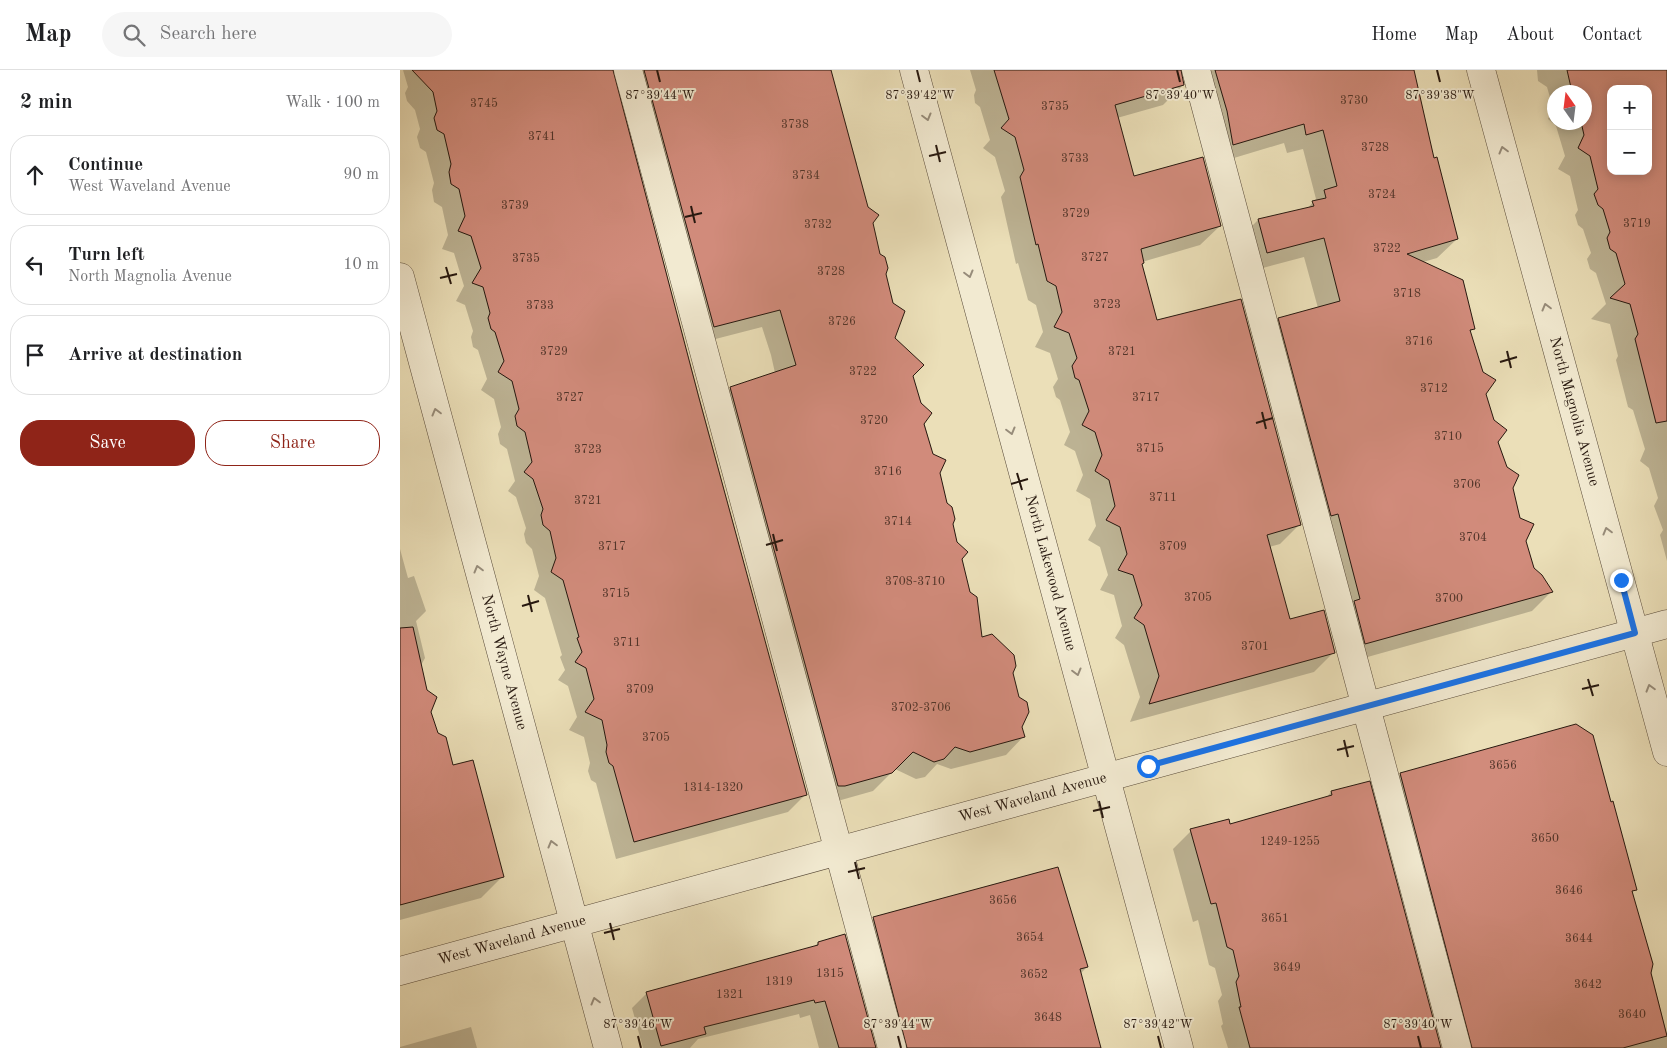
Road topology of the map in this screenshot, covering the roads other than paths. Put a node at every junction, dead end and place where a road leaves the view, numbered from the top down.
1 (628, 70) edge
2 (914, 70) edge
3 (1196, 70) edge
4 (1481, 70) edge
5 (400, 277) edge
6 (1667, 624) edge
7 (1635, 633) junction
8 (1366, 707) junction
9 (1667, 752) edge
10 (1106, 778) junction
11 (838, 851) junction
12 (574, 923) junction
13 (400, 971) edge
14 (608, 1048) edge
15 (892, 1048) edge
16 (1179, 1048) edge
17 (1457, 1048) edge

1 - 11 street
2 -> 10 street, North Lakewood Avenue
3 - 8 street
7 -> 4 street, North Magnolia Avenue
12 -> 5 street, North Wayne Avenue
6 - 7 street, West Waveland Avenue
7 - 8 street, West Waveland Avenue
9 -> 7 street, North Magnolia Avenue
8 - 10 street, West Waveland Avenue
8 - 17 street
10 - 11 street, West Waveland Avenue
10 - 16 street, North Lakewood Avenue
11 - 12 street, West Waveland Avenue
11 - 15 street
12 - 13 street, West Waveland Avenue
14 -> 12 street, North Wayne Avenue

